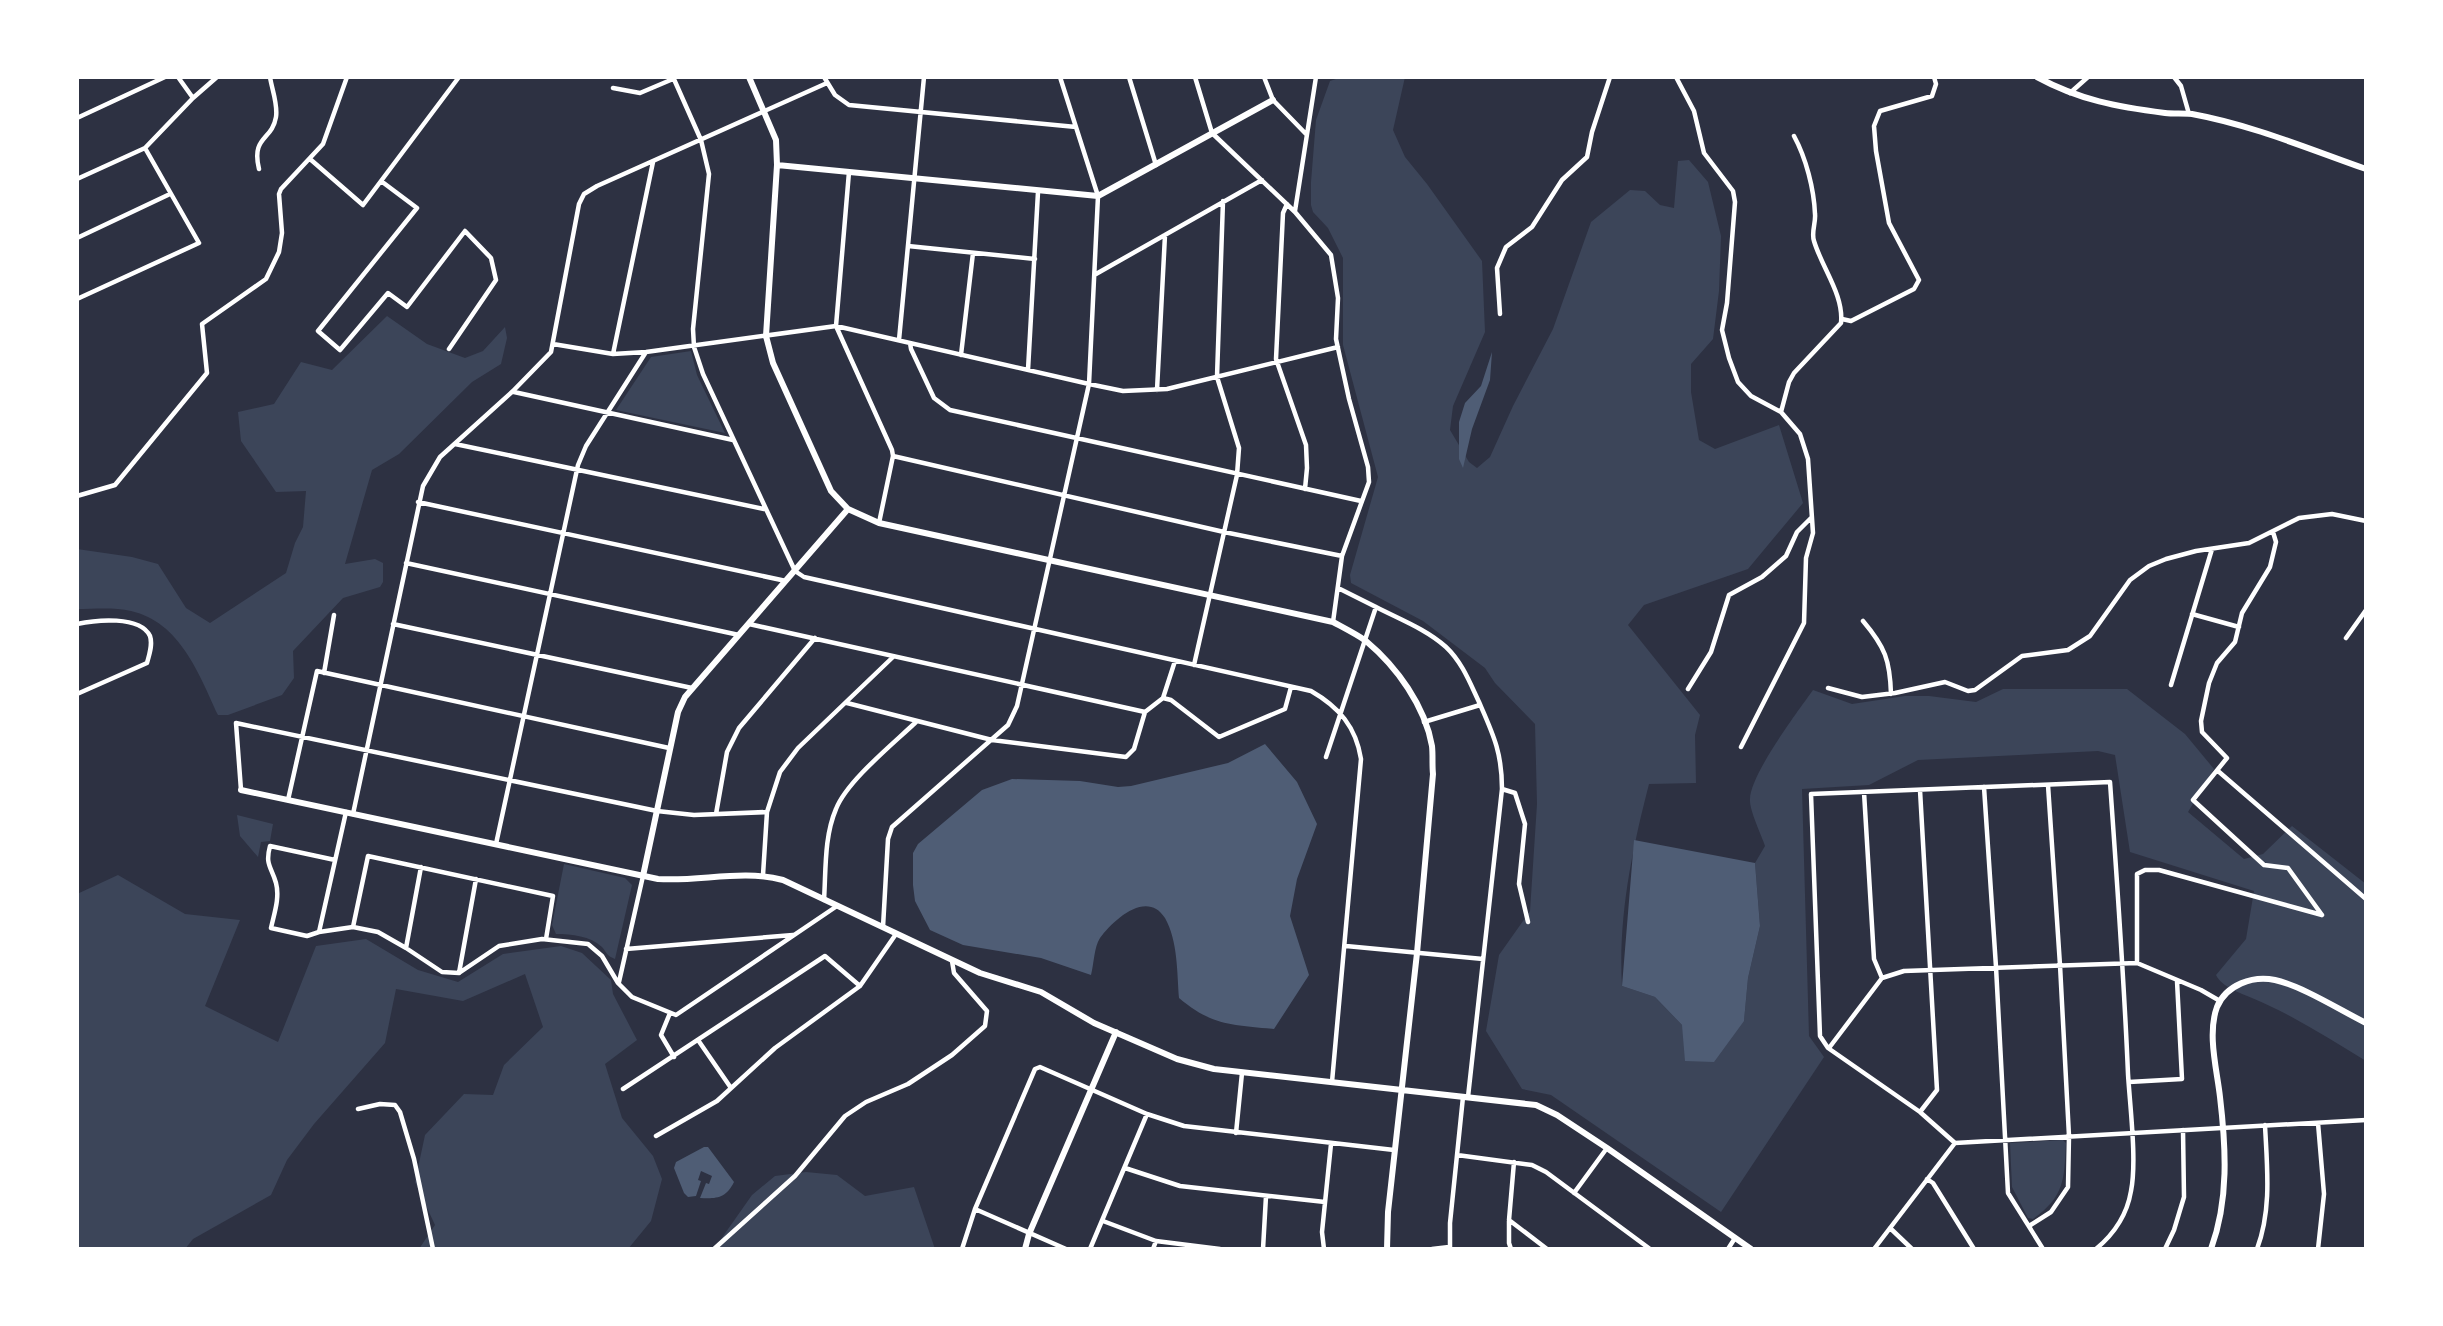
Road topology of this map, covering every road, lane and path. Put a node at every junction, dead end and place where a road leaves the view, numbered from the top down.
1 (165, 77) edge
2 (178, 77) edge
3 (217, 77) edge
4 (270, 77) edge
5 (347, 77) edge
6 (460, 77) edge
7 (749, 77) edge
8 (824, 77) edge
9 (924, 77) edge
10 (1060, 77) edge
11 (1129, 77) edge
12 (1195, 77) edge
13 (1264, 77) edge
14 (1316, 77) edge
15 (1610, 77) edge
16 (1675, 77) edge
17 (1934, 77) edge
18 (2037, 77) edge
19 (2088, 77) edge
20 (2174, 77) edge
21 (673, 78) edge
22 (827, 83) junction
23 (613, 88) dead end
24 (2070, 93) junction
25 (193, 98) junction
26 (1273, 100) junction
27 (765, 112) junction
28 (921, 113) junction
29 (2189, 114) junction
30 (77, 118) edge
31 (1076, 127) junction
32 (1212, 133) junction
33 (1306, 134) junction
34 (1794, 136) dead end
35 (701, 140) junction
36 (145, 148) junction
37 (310, 159) junction
38 (653, 162) junction
39 (778, 165) junction
40 (1156, 165) junction
41 (259, 169) dead end
42 (2366, 169) edge
43 (849, 172) junction
44 (77, 179) edge
45 (914, 179) junction
46 (1262, 180) junction
47 (381, 181) junction
48 (1038, 192) junction
49 (170, 194) junction
50 (1098, 196) junction
51 (1223, 201) junction
52 (1287, 204) junction
53 (1295, 212) junction
54 (1165, 234) junction
55 (77, 238) edge
56 (908, 246) junction
57 (973, 253) junction
58 (1035, 259) junction
59 (1095, 274) junction
60 (77, 299) edge
61 (1500, 314) dead end
62 (1842, 319) junction
63 (836, 326) junction
64 (765, 336) junction
65 (899, 340) junction
66 (911, 343) junction
67 (553, 344) junction
68 (694, 347) junction
69 (1338, 347) junction
70 (449, 349) dead end
71 (646, 352) junction
72 (613, 354) junction
73 (961, 355) junction
74 (1276, 362) junction
75 (1028, 370) junction
76 (1217, 377) junction
77 (1089, 384) junction
78 (1157, 390) junction
79 (513, 391) junction
80 (1781, 412) junction
81 (608, 414) junction
82 (733, 440) junction
83 (1077, 440) junction
84 (454, 444) junction
85 (893, 456) junction
86 (577, 470) junction
87 (1237, 475) junction
88 (1305, 489) junction
89 (1064, 495) junction
90 (77, 496) edge
91 (1361, 501) junction
92 (418, 502) junction
93 (765, 509) junction
94 (848, 509) junction
95 (1811, 518) junction
96 (2366, 521) edge
97 (879, 523) junction
98 (1224, 532) junction
99 (2273, 532) junction
100 (563, 533) junction
101 (2212, 549) junction
102 (1342, 556) junction
103 (1049, 559) junction
104 (406, 562) junction
105 (795, 570) junction
106 (786, 580) junction
107 (1338, 588) junction
108 (550, 594) junction
109 (1210, 595) junction
110 (1376, 607) junction
111 (2366, 610) edge
112 (2192, 614) junction
113 (334, 615) dead end
114 (1863, 621) dead end
115 (1333, 622) junction
116 (77, 624) edge
117 (393, 624) junction
118 (749, 624) junction
119 (2239, 626) junction
120 (1033, 629) junction
121 (739, 635) junction
122 (815, 638) junction
123 (2346, 638) dead end
124 (1364, 640) junction
125 (537, 655) junction
126 (894, 656) junction
127 (1175, 661) junction
128 (1194, 665) junction
129 (324, 673) junction
130 (380, 685) junction
131 (1020, 685) junction
132 (2172, 685) dead end
133 (1291, 687) junction
134 (692, 688) junction
135 (1828, 688) dead end
136 (1688, 689) dead end
137 (77, 694) edge
138 (1891, 694) junction
139 (1163, 698) junction
140 (847, 703) junction
141 (1480, 705) junction
142 (1145, 712) junction
143 (1340, 712) junction
144 (524, 716) junction
145 (917, 722) junction
146 (1424, 722) junction
147 (302, 737) junction
148 (992, 740) junction
149 (1741, 747) dead end
150 (669, 748) junction
151 (366, 750) junction
152 (1326, 757) dead end
153 (2218, 771) junction
154 (510, 780) junction
155 (2048, 785) junction
156 (1984, 788) junction
157 (1502, 789) junction
158 (241, 790) joint
159 (1920, 790) junction
160 (1864, 792) junction
161 (288, 800) junction
162 (657, 811) junction
163 (767, 812) junction
164 (349, 813) junction
165 (716, 814) junction
166 (496, 844) junction
167 (335, 860) junction
168 (421, 867) junction
169 (763, 875) junction
170 (643, 876) junction
171 (476, 879) junction
172 (2366, 899) edge
173 (824, 900) junction
174 (837, 906) junction
175 (1528, 922) dead end
176 (353, 927) junction
177 (883, 927) junction
178 (319, 932) junction
179 (896, 933) junction
180 (796, 934) junction
181 (546, 939) junction
182 (1346, 946) junction
183 (407, 948) junction
184 (626, 949) junction
185 (1417, 953) junction
186 (1483, 959) junction
187 (952, 961) junction
188 (2123, 963) junction
189 (2137, 963) junction
190 (2060, 965) junction
191 (1996, 967) junction
192 (1930, 969) junction
193 (459, 973) junction
194 (1882, 978) junction
195 (2177, 981) junction
196 (618, 983) junction
197 (860, 986) junction
198 (2220, 1001) junction
199 (670, 1013) junction
200 (2366, 1023) edge
201 (1116, 1032) junction
202 (698, 1040) junction
203 (1828, 1048) junction
204 (674, 1057) junction
205 (1242, 1073) junction
206 (1332, 1082) junction
207 (2129, 1082) junction
208 (732, 1088) junction
209 (623, 1089) dead end
210 (1093, 1089) junction
211 (1401, 1089) junction
212 (1466, 1097) junction
213 (358, 1109) dead end
214 (1920, 1112) junction
215 (1147, 1114) junction
216 (2366, 1120) edge
217 (2318, 1123) junction
218 (2265, 1125) junction
219 (2224, 1128) junction
220 (2183, 1130) junction
221 (1236, 1133) junction
222 (2131, 1133) junction
223 (656, 1136) dead end
224 (2069, 1136) junction
225 (2005, 1140) junction
226 (1955, 1143) junction
227 (1331, 1144) junction
228 (1608, 1148) junction
229 (1394, 1150) junction
230 (1457, 1155) junction
231 (1514, 1162) junction
232 (1125, 1167) junction
233 (1927, 1179) junction
234 (1574, 1193) junction
235 (1266, 1196) junction
236 (1325, 1202) junction
237 (975, 1209) junction
238 (1509, 1220) junction
239 (1103, 1221) junction
240 (2029, 1226) junction
241 (1890, 1228) junction
242 (1029, 1234) junction
243 (1735, 1238) junction
244 (1156, 1241) junction
245 (1450, 1248) edge
246 (433, 1249) edge
247 (714, 1249) edge
248 (962, 1249) edge
249 (1025, 1249) edge
250 (1066, 1249) edge
251 (1090, 1249) edge
252 (1153, 1249) edge
253 (1220, 1249) edge
254 (1263, 1249) edge
255 (1324, 1249) edge
256 (1387, 1249) edge
257 (1432, 1249) edge
258 (1511, 1249) edge
259 (1547, 1249) edge
260 (1650, 1249) edge
261 (1728, 1249) edge
262 (1751, 1249) edge
263 (1874, 1249) edge
264 (1912, 1249) edge
265 (1975, 1249) edge
266 (2043, 1249) edge
267 (2096, 1249) edge
268 (2165, 1249) edge
269 (2211, 1249) edge
270 (2257, 1249) edge
271 (2318, 1249) edge

1 - 30 street
2 - 25 street
3 - 25 street
4 - 41 street
5 - 37 street
6 - 47 street
7 - 27 street
8 - 22 street
9 - 28 street
10 - 31 street
11 - 40 street
12 - 32 street
13 - 26 street
14 - 33 street
15 - 61 street
16 - 80 street
17 - 62 street
18 - 24 street
19 - 24 street
20 - 29 street
21 - 23 street
21 - 35 street
22 - 27 street
22 - 28 street
24 - 29 street
25 - 36 street
26 - 32 street
26 - 33 street
27 - 35 street
27 - 39 street
28 - 31 street
28 - 45 street
29 - 42 street
31 - 50 street
32 - 40 street
32 - 46 street
33 - 53 street
34 - 62 street
35 - 38 street
35 - 68 street
36 - 44 street
36 - 49 street
37 - 47 street
37 - 90 street
38 - 67 street
38 - 72 street
39 - 43 street
39 - 64 street
40 - 50 street
43 - 45 street
43 - 63 street
45 - 48 street
45 - 56 street
46 - 51 street
46 - 52 street
47 - 70 street
48 - 50 street
48 - 58 street
49 - 55 street
49 - 60 street
50 - 59 street
51 - 54 street
51 - 76 street
52 - 53 street
52 - 74 street
53 - 69 street
54 - 59 street
54 - 78 street
56 - 57 street
56 - 65 street
57 - 58 street
57 - 73 street
58 - 75 street
59 - 77 street
62 - 80 street
63 - 64 street
63 - 65 street
63 - 85 street
64 - 68 street
64 - 94 street
65 - 66 street
66 - 73 street
66 - 83 street
67 - 72 street
67 - 79 street
68 - 71 street
68 - 82 street
69 - 74 street
69 - 91 street
71 - 72 street
71 - 81 street
73 - 75 street
74 - 76 street
74 - 88 street
75 - 77 street
76 - 78 street
76 - 87 street
77 - 78 street
77 - 83 street
79 - 81 street
79 - 84 street
80 - 95 street
81 - 82 street
81 - 86 street
82 - 93 street
83 - 87 street
83 - 89 street
84 - 86 street
84 - 92 street
85 - 89 street
85 - 97 street
86 - 93 street
86 - 100 street
87 - 88 street
87 - 98 street
88 - 91 street
89 - 98 street
89 - 103 street
91 - 102 street
92 - 100 street
92 - 104 street
93 - 105 street
94 - 97 street
94 - 105 street
95 - 136 street
95 - 149 street
96 - 99 street
97 - 103 street
98 - 102 street
98 - 109 street
99 - 101 street
99 - 119 street
100 - 106 street
100 - 108 street
101 - 112 street
101 - 138 street
102 - 107 street
103 - 109 street
103 - 120 street
104 - 108 street
104 - 117 street
105 - 106 street
105 - 120 street
106 - 118 street
107 - 110 street
107 - 115 street
108 - 121 street
108 - 125 street
109 - 115 street
109 - 128 street
110 - 124 street
110 - 141 street
111 - 123 street
112 - 119 street
112 - 132 street
113 - 129 street
114 - 138 street
115 - 124 street
116 - 137 street
117 - 125 street
117 - 130 street
118 - 121 street
118 - 122 street
119 - 153 street
120 - 127 street
120 - 131 street
121 - 134 street
122 - 126 street
122 - 165 street
124 - 143 street
124 - 146 street
125 - 134 street
125 - 144 street
126 - 131 street
126 - 140 street
127 - 128 street
127 - 139 street
128 - 133 street
129 - 130 street
129 - 147 street
130 - 144 street
130 - 151 street
131 - 142 street
131 - 148 street
133 - 139 street
133 - 143 street
134 - 150 street
135 - 138 street
139 - 142 street
140 - 145 street
140 - 163 street
141 - 146 street
141 - 157 street
142 - 148 street
143 - 152 street
143 - 182 street
144 - 150 street
144 - 154 street
145 - 148 street
145 - 173 street
146 - 185 street
147 - 151 street
147 - 158 street
147 - 161 street
148 - 177 street
150 - 162 street
151 - 154 street
151 - 164 street
153 - 172 street
153 - 189 street
154 - 162 street
154 - 166 street
155 - 156 street
155 - 188 street
155 - 190 street
156 - 159 street
156 - 191 street
157 - 175 street
157 - 186 street
158 - 161 street
159 - 160 street
159 - 192 street
160 - 194 street
160 - 203 street
161 - 164 street
162 - 165 street
162 - 170 street
163 - 165 street
163 - 169 street
164 - 166 street
164 - 167 street
166 - 170 street
167 - 178 street
167 - 178 street
168 - 171 street
168 - 176 street
168 - 183 street
169 - 170 street
169 - 173 street
170 - 184 street
171 - 181 street
171 - 193 street
173 - 174 street
174 - 177 street
174 - 180 street
176 - 178 street
176 - 183 street
177 - 179 street
179 - 187 street
179 - 197 street
180 - 184 street
180 - 199 street
181 - 193 street
181 - 196 street
182 - 185 street
182 - 206 street
183 - 193 street
184 - 196 street
185 - 186 street
185 - 211 street
186 - 212 street
187 - 201 street
187 - 247 street
188 - 189 street
188 - 190 street
188 - 207 street
189 - 195 street
190 - 191 street
190 - 224 street
191 - 192 street
191 - 225 street
192 - 194 street
192 - 214 street
194 - 203 street
195 - 198 street
195 - 207 street
196 - 199 street
197 - 202 street
197 - 208 street
198 - 200 street
198 - 219 street
199 - 204 street
201 - 205 street
201 - 210 street
202 - 204 street
202 - 208 street
203 - 214 street
204 - 209 street
205 - 206 street
205 - 221 street
206 - 211 street
207 - 222 street
208 - 223 street
210 - 215 street
210 - 237 street
210 - 242 street
211 - 212 street
211 - 229 street
212 - 228 street
212 - 230 street
213 - 246 street
214 - 226 street
215 - 221 street
215 - 232 street
216 - 217 street
217 - 218 street
217 - 271 street
218 - 219 street
218 - 270 street
219 - 220 street
219 - 269 street
220 - 222 street
220 - 268 street
221 - 227 street
222 - 224 street
222 - 267 street
224 - 225 street
224 - 240 street
225 - 226 street
225 - 240 street
226 - 233 street
227 - 229 street
227 - 236 street
228 - 234 street
228 - 243 street
229 - 256 street
230 - 231 street
230 - 245 street
231 - 234 street
231 - 238 street
232 - 235 street
232 - 239 street
233 - 241 street
233 - 265 street
234 - 260 street
235 - 236 street
235 - 254 street
236 - 255 street
237 - 242 street
237 - 248 street
238 - 258 street
238 - 259 street
239 - 244 street
239 - 251 street
240 - 266 street
241 - 263 street
241 - 264 street
242 - 249 street
242 - 250 street
243 - 261 street
243 - 262 street
244 - 252 street
244 - 253 street
245 - 257 street

